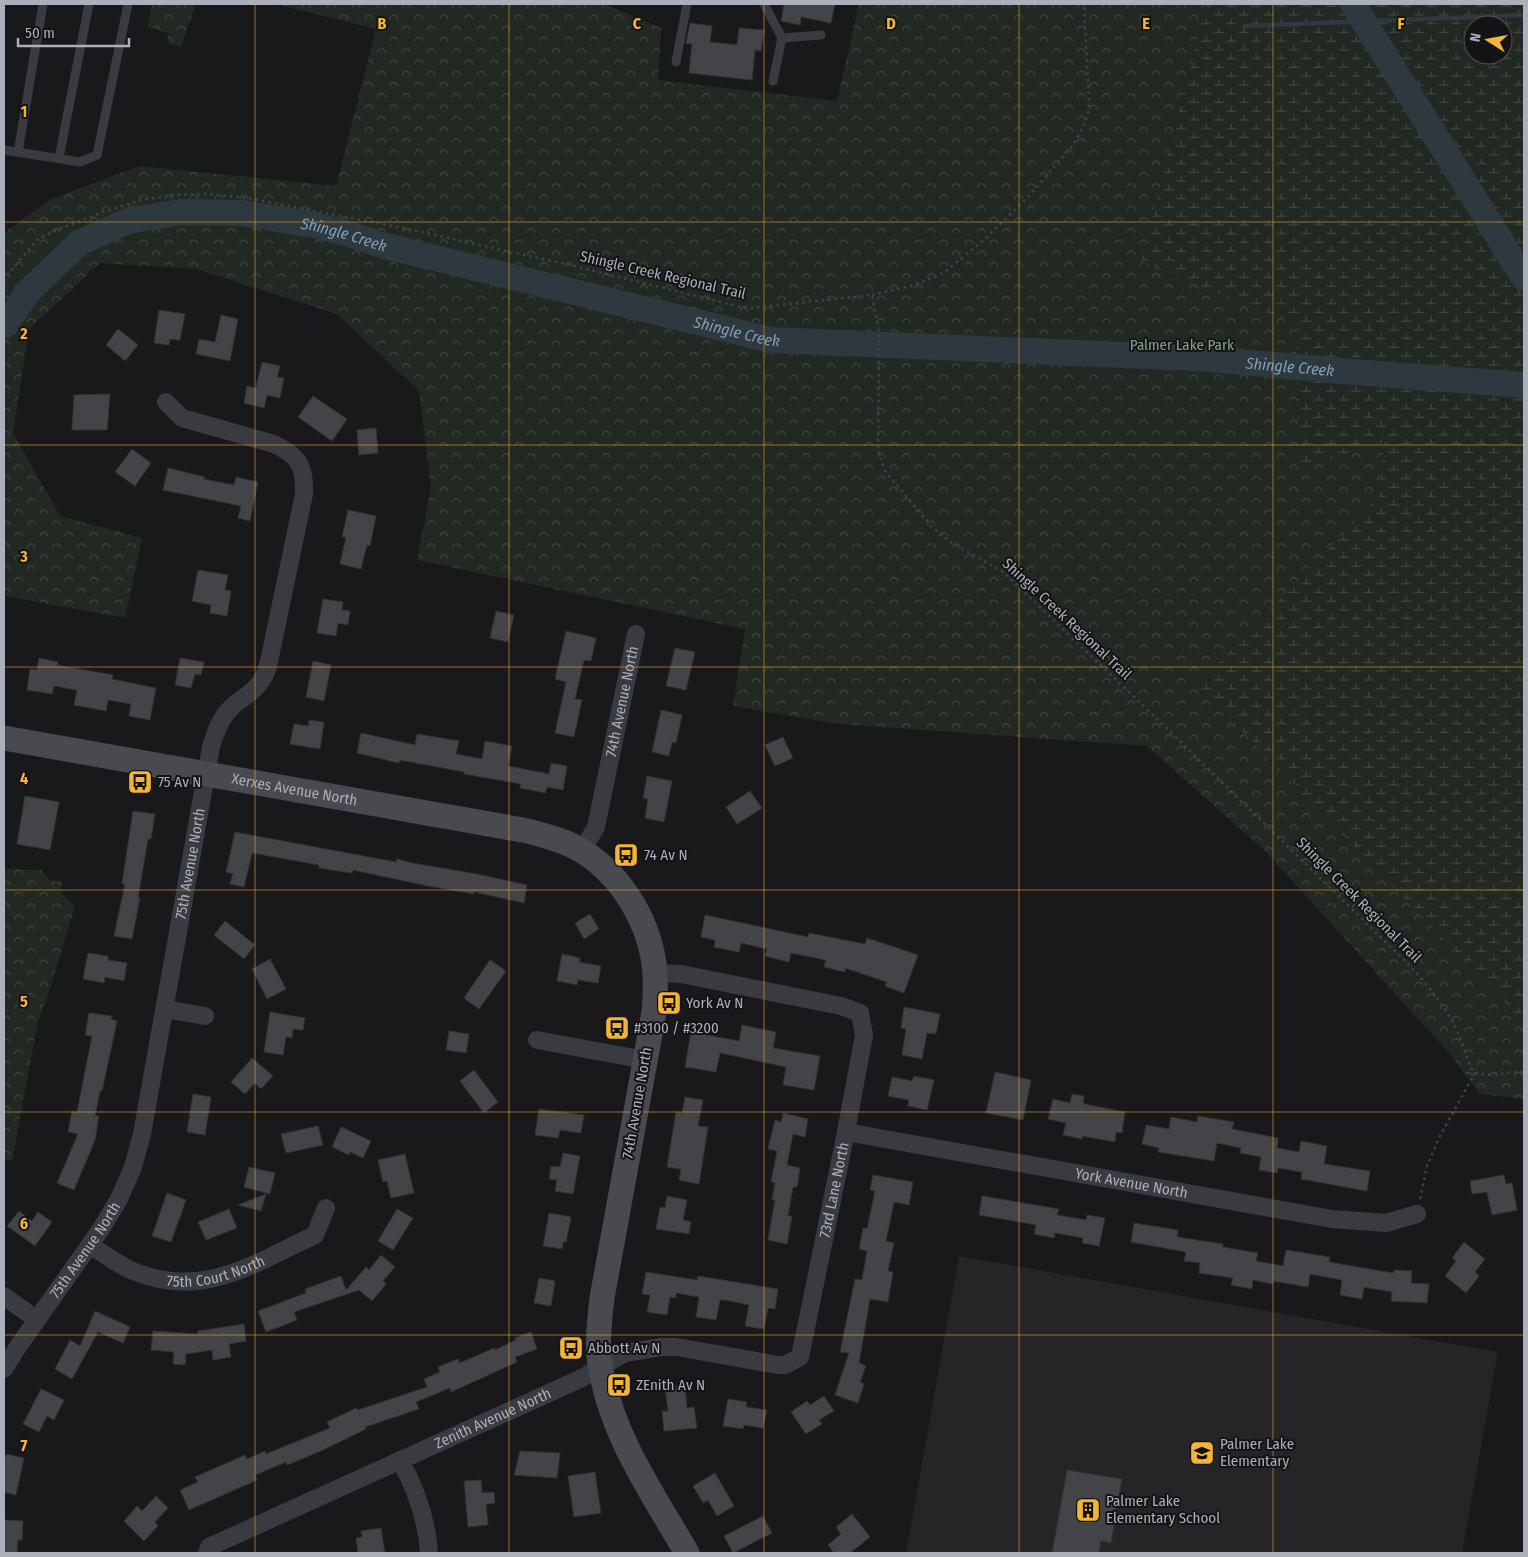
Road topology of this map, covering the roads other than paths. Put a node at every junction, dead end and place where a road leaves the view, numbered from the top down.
1 (43, 4) edge
2 (89, 4) edge
3 (128, 4) edge
4 (687, 4) edge
5 (764, 4) edge
6 (821, 35) dead end
7 (782, 38) junction
8 (676, 62) dead end
9 (773, 81) dead end
10 (4, 150) edge
11 (18, 152) junction
12 (59, 158) junction
13 (166, 402) dead end
14 (636, 634) dead end
15 (4, 738) edge
16 (206, 774) junction
17 (582, 851) junction
18 (655, 974) junction
19 (165, 1008) junction
20 (206, 1016) dead end
21 (537, 1040) dead end
22 (645, 1060) junction
23 (846, 1132) junction
24 (326, 1208) dead end
25 (1416, 1214) road end
26 (90, 1245) junction
27 (4, 1296) edge
28 (37, 1320) junction
29 (792, 1362) joint
30 (601, 1366) junction
31 (4, 1369) edge
32 (400, 1460) junction
33 (207, 1553) edge
34 (429, 1553) edge
35 (687, 1553) edge

1 - 11 lane
2 - 12 lane
3 - 12 lane
4 - 8 lane
5 - 7 lane
6 - 7 lane
7 - 9 lane
10 - 11 lane
11 - 12 lane
13 - 16 street, 75th Avenue North
14 - 17 street, 74th Avenue North
15 - 16 street, Xerxes Avenue North
16 - 17 street, Xerxes Avenue North
16 - 19 street, 75th Avenue North
17 - 18 street, 74th Avenue North
18 - 22 street, 74th Avenue North
18 - 23 street, 73rd Lane North
19 - 20 street
19 - 26 street, 75th Avenue North
21 - 22 street
22 - 30 street, 74th Avenue North
23 - 25 street, York Avenue North
23 - 29 street, 73rd Lane North
24 - 26 street, 75th Court North
26 - 28 street, 75th Avenue North
27 - 28 street
28 - 31 street, 75th Avenue North
29 - 30 street, Zenith Avenue North
30 - 32 street, Zenith Avenue North
30 - 35 street, 74th Avenue North
32 - 33 street, Zenith Avenue North
32 - 34 street

